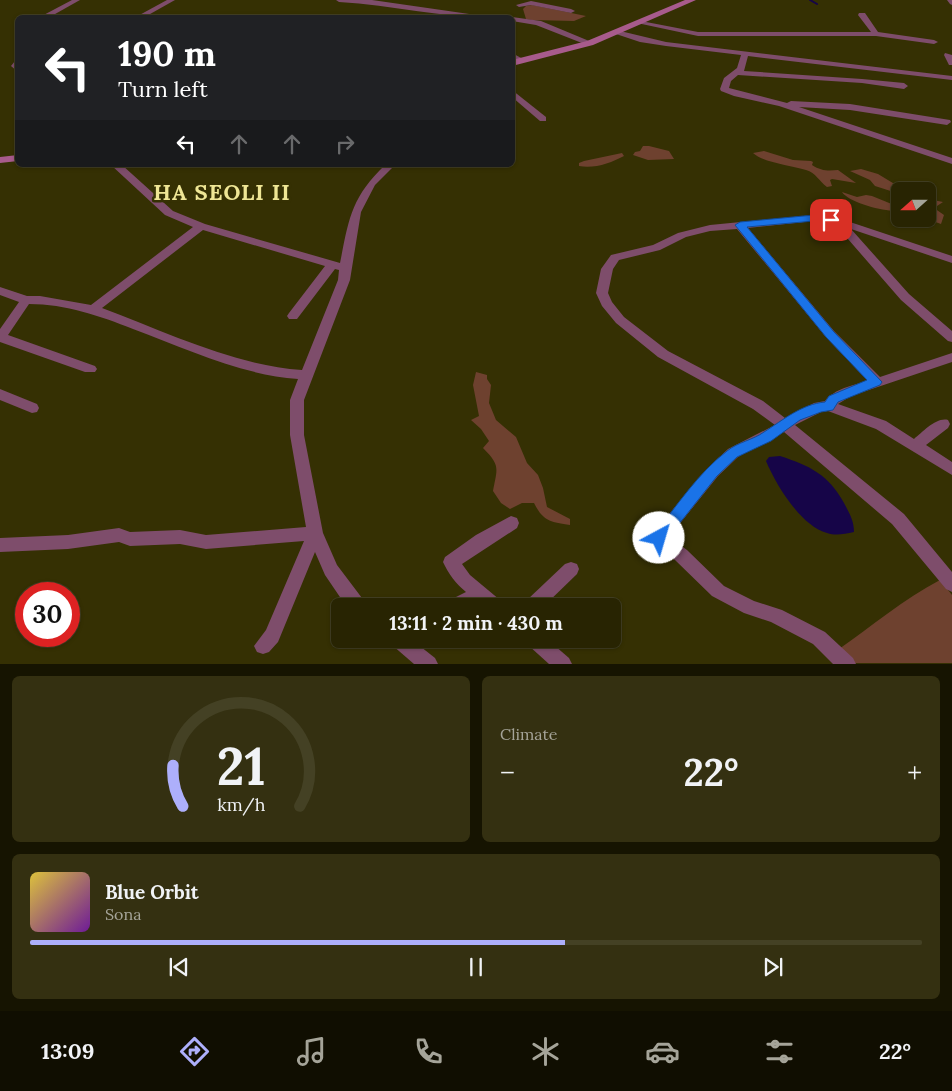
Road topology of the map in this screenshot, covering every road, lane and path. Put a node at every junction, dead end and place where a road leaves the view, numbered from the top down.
1 (77, 0) edge
2 (172, 0) edge
3 (340, 0) edge
4 (692, 0) edge
5 (950, 0) edge
6 (517, 3) edge
7 (952, 3) edge
8 (571, 11) dead end
9 (47, 15) edge
10 (143, 15) edge
11 (472, 15) edge
12 (862, 15) dead end
13 (515, 20) edge
14 (641, 23) junction
15 (619, 32) junction
16 (876, 34) junction
17 (934, 42) dead end
18 (590, 43) junction
19 (744, 54) junction
20 (516, 62) edge
21 (738, 73) junction
22 (952, 78) edge
23 (904, 86) dead end
24 (515, 95) edge
25 (781, 104) junction
26 (543, 119) dead end
27 (947, 122) dead end
28 (15, 158) edge
29 (0, 160) edge
30 (952, 161) edge
31 (118, 167) edge
32 (388, 167) edge
33 (846, 224) junction
34 (740, 225) junction
35 (201, 226) junction
36 (952, 260) edge
37 (332, 265) junction
38 (345, 268) junction
39 (0, 291) edge
40 (26, 300) junction
41 (93, 309) junction
42 (293, 316) dead end
43 (1, 338) edge
44 (952, 338) edge
45 (952, 357) edge
46 (90, 369) dead end
47 (306, 375) junction
48 (876, 382) junction
49 (0, 394) edge
50 (829, 406) junction
51 (32, 408) dead end
52 (785, 424) junction
53 (943, 424) dead end
54 (916, 445) junction
55 (952, 469) edge
56 (511, 523) dead end
57 (315, 533) junction
58 (0, 545) edge
59 (571, 569) dead end
60 (949, 574) edge
61 (480, 594) junction
62 (350, 598) edge
63 (472, 598) edge
64 (485, 598) edge
65 (541, 598) edge
66 (263, 646) dead end
67 (410, 648) edge
68 (544, 648) edge
69 (430, 664) edge
70 (563, 664) edge
71 (848, 664) edge

1 - 9 street
2 - 10 street
3 - 11 street
4 - 14 main road
5 - 7 street
6 - 8 street
12 - 16 street
13 - 18 street
14 - 15 main road
14 - 16 street
15 - 18 main road
15 - 19 street
16 - 17 street
18 - 20 main road
19 - 21 street
19 - 22 street
21 - 23 street
21 - 25 street
24 - 26 street
25 - 27 street
25 - 30 street
28 - 29 main road
31 - 35 street
32 - 38 street
33 - 34 street
33 - 36 street
33 - 44 street
34 - 48 street
34 - 52 street
35 - 37 street
35 - 41 street
37 - 38 street
37 - 42 street
38 - 47 street
39 - 40 street
40 - 41 street
40 - 43 street
41 - 47 street
43 - 46 street
45 - 48 street
47 - 57 street
48 - 50 street
49 - 51 street
50 - 52 street
50 - 54 street
52 - 60 street
52 - 71 street
53 - 54 street
54 - 55 street
56 - 61 street
57 - 58 street
57 - 62 street
57 - 66 street
59 - 65 street
61 - 63 street
61 - 64 street
67 - 69 street
68 - 70 street

